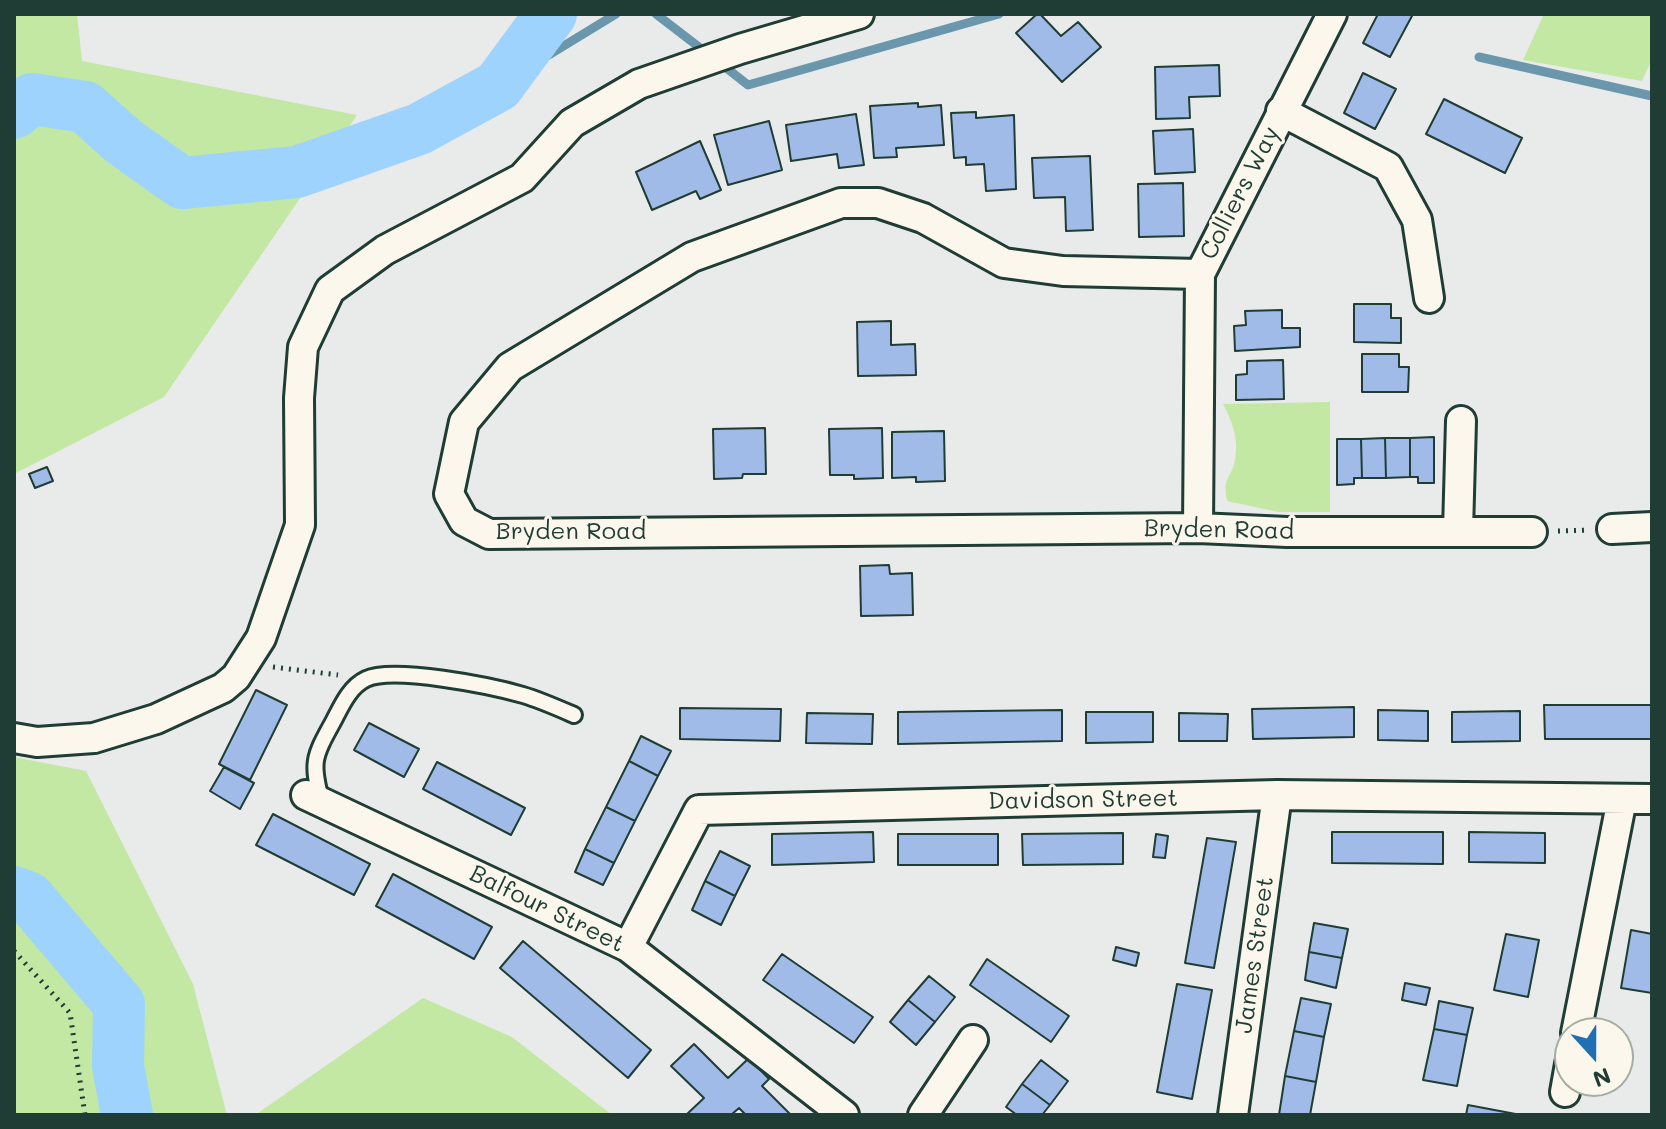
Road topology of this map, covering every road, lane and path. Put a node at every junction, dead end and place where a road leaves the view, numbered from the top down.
1 (859, 14) edge
2 (1332, 14) edge
3 (1281, 111) junction
4 (1200, 274) junction
5 (1429, 298) dead end
6 (1461, 421) dead end
7 (1652, 527) edge
8 (1198, 528) junction
9 (1612, 529) joint
10 (1458, 531) junction
11 (1532, 532) joint
12 (245, 664) junction
13 (367, 678) junction
14 (574, 715) dead end
15 (14, 738) edge
16 (1277, 795) junction
17 (314, 799) joint
18 (1622, 799) junction
19 (1652, 799) edge
20 (628, 947) junction
21 (14, 951) edge
22 (1579, 1017) edge
23 (973, 1040) dead end
24 (85, 1115) edge
25 (844, 1115) edge
26 (923, 1115) edge
27 (1233, 1115) edge

1 - 12 street
2 - 3 street, Colliers Way
3 - 4 street, Colliers Way
3 - 5 street
4 - 8 street, Colliers Way
4 - 8 street, Bryden Road
6 - 10 street
7 - 9 street
8 - 10 street, Bryden Road
9 - 11 path
10 - 11 street, Bryden Road
12 - 13 path
12 - 15 street
13 - 14 lane
13 - 17 lane
16 - 18 street, Davidson Street
16 - 20 street, Davidson Street
16 - 27 street, James Street
17 - 20 street, Balfour Street
18 - 19 street, Davidson Street
18 - 22 street
20 - 25 street, Balfour Street
21 - 24 path
23 - 26 street

